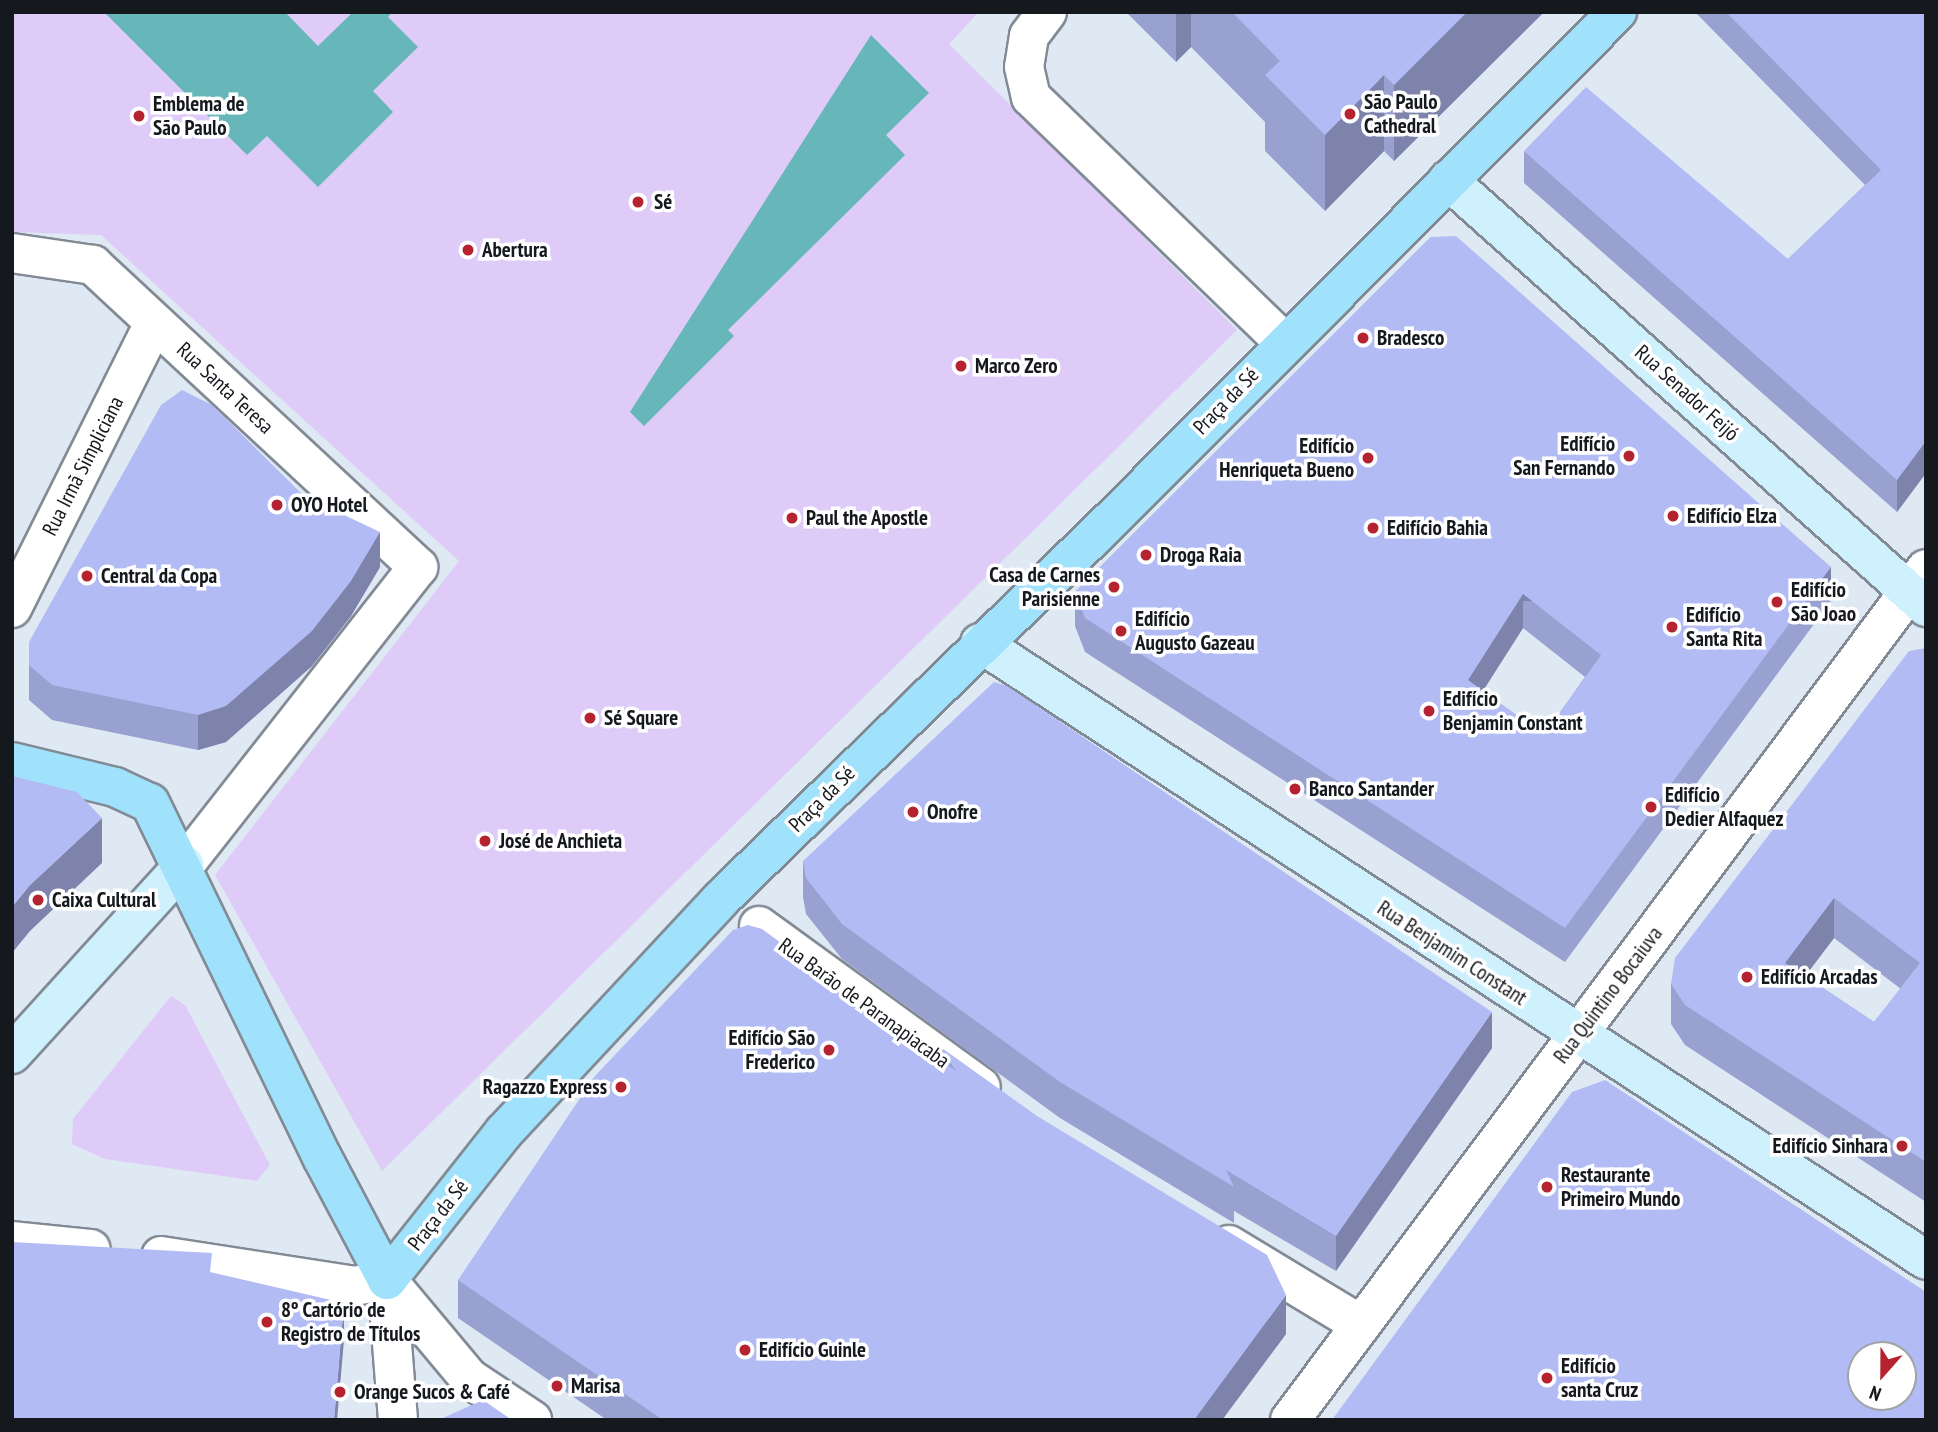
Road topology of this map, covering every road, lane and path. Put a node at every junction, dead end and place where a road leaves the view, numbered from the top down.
1 (1047, 12) edge
2 (1617, 12) edge
3 (1448, 180) junction
4 (12, 253) edge
5 (154, 323) junction
6 (1284, 342) junction
7 (1920, 590) edge
8 (12, 608) edge
9 (980, 643) junction
10 (12, 762) edge
11 (184, 865) junction
12 (759, 926) edge
13 (1578, 1035) junction
14 (12, 1054) edge
15 (1014, 1111) edge
16 (1199, 1227) edge
17 (12, 1241) edge
18 (1926, 1260) edge
19 (387, 1280) junction
20 (1361, 1325) junction
21 (399, 1414) edge
22 (532, 1420) edge
23 (1290, 1420) edge

1 - 6 street
2 - 3 main road, Praça da Sé
3 - 6 main road, Praça da Sé
3 - 7 main road, Rua Senador Feijó
4 - 5 street, Rua Santa Teresa
5 - 8 street, Rua Irmã Simpliciana
5 - 11 street, Rua Santa Teresa
6 - 9 main road, Praça da Sé
7 - 13 street, Rua Quintino Bocaiuva
9 - 13 main road, Rua Benjamim Constant
9 - 19 main road, Praça da Sé
10 - 11 main road
11 - 14 main road
11 - 19 main road
12 - 15 street, Rua Barão de Paranapiacaba
13 - 18 main road, Rua Benjamim Constant
13 - 20 street, Rua Quintino Bocaiuva
16 - 20 street
17 - 19 street
19 - 21 street
19 - 22 street
20 - 23 street, Rua Quintino Bocaiuva

